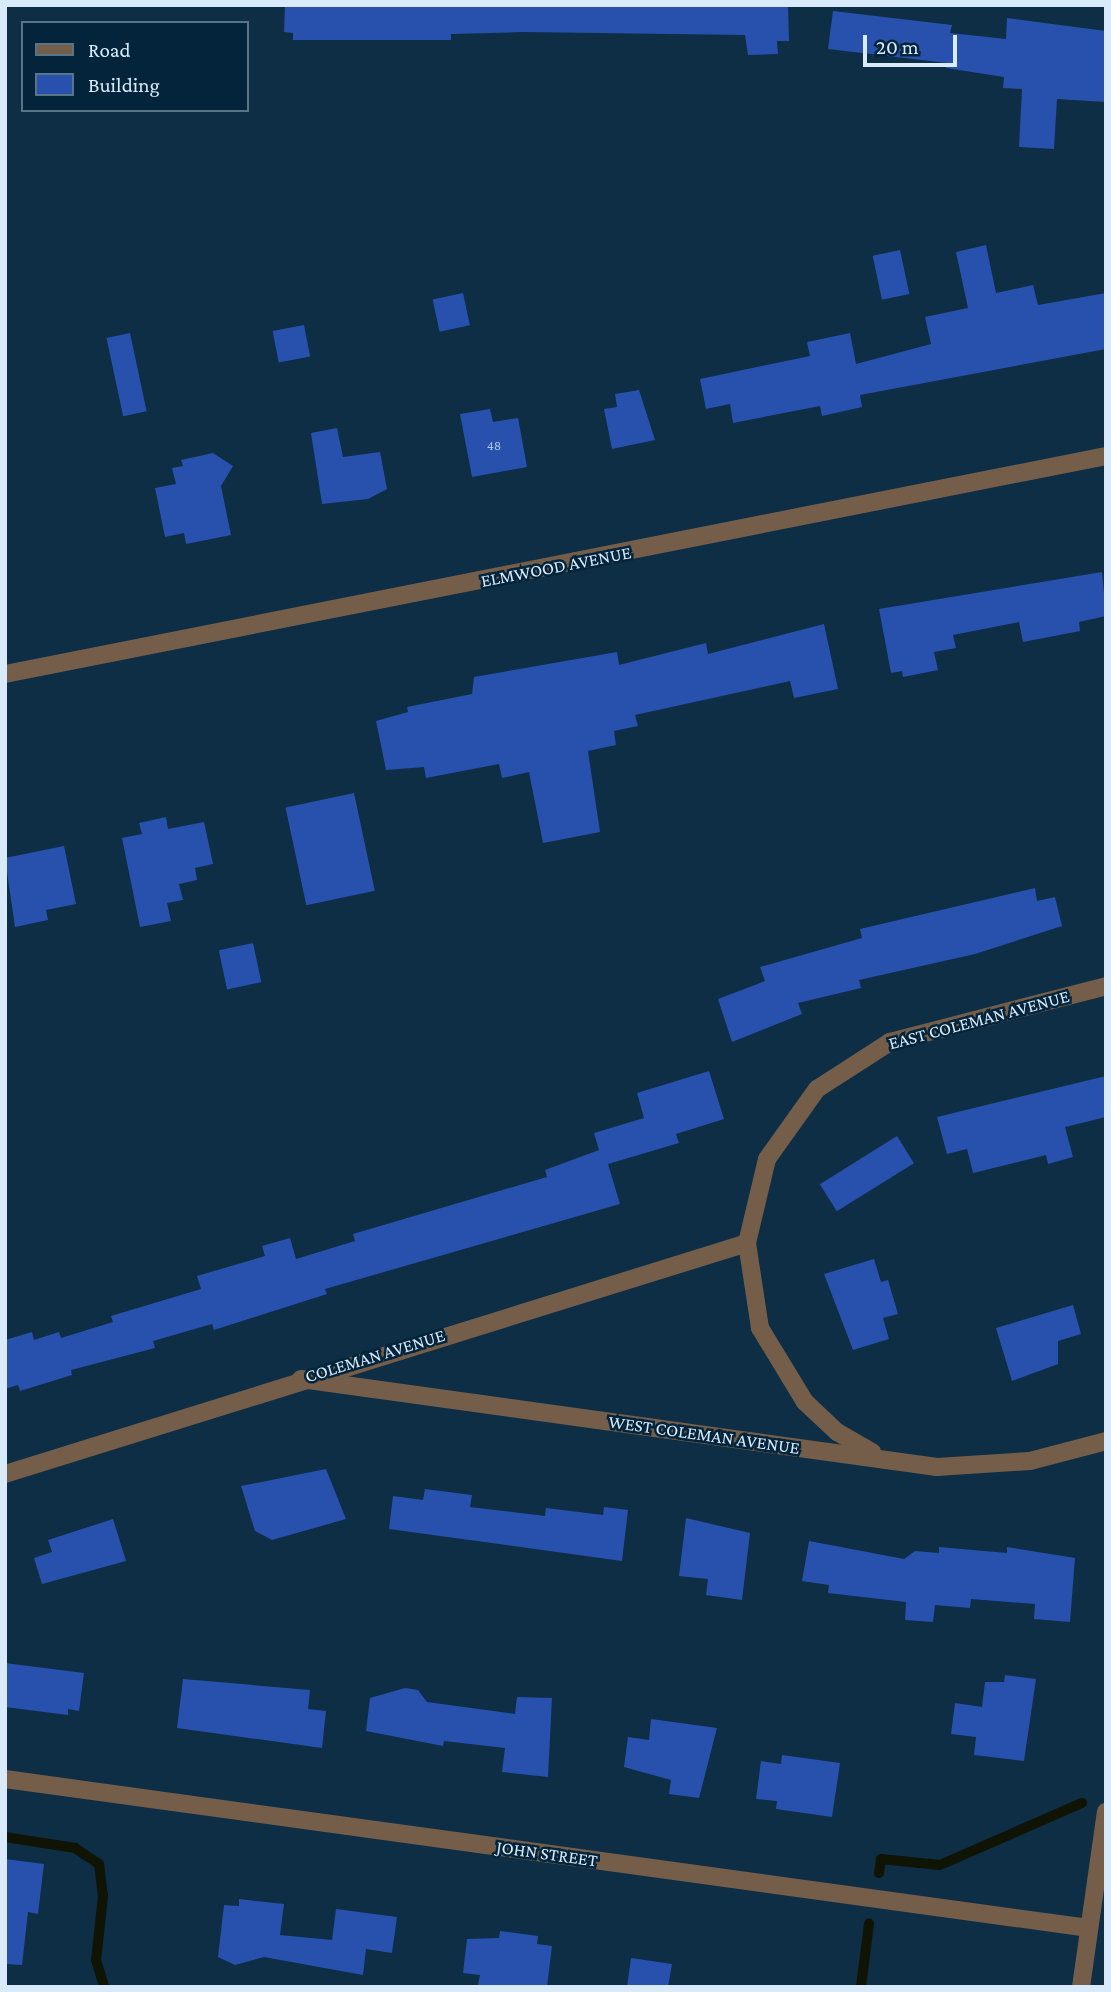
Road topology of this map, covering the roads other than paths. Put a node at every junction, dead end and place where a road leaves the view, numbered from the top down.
1 (1106, 456) edge
2 (5, 674) edge
3 (1106, 986) edge
4 (747, 1243) junction
5 (301, 1379) junction
6 (1106, 1441) edge
7 (895, 1461) junction
8 (5, 1474) edge
9 (5, 1779) edge
10 (1106, 1812) edge
11 (1089, 1928) junction
12 (1081, 1987) edge

1 - 2 street, ELMWOOD AVENUE
3 - 4 street, EAST COLEMAN AVENUE
4 - 5 street, COLEMAN AVENUE
4 - 7 street, EAST COLEMAN AVENUE
5 - 7 street, WEST COLEMAN AVENUE
5 - 8 street, COLEMAN AVENUE
6 - 7 street, WEST COLEMAN AVENUE
9 - 11 street, JOHN STREET
10 - 11 street
11 - 12 street

